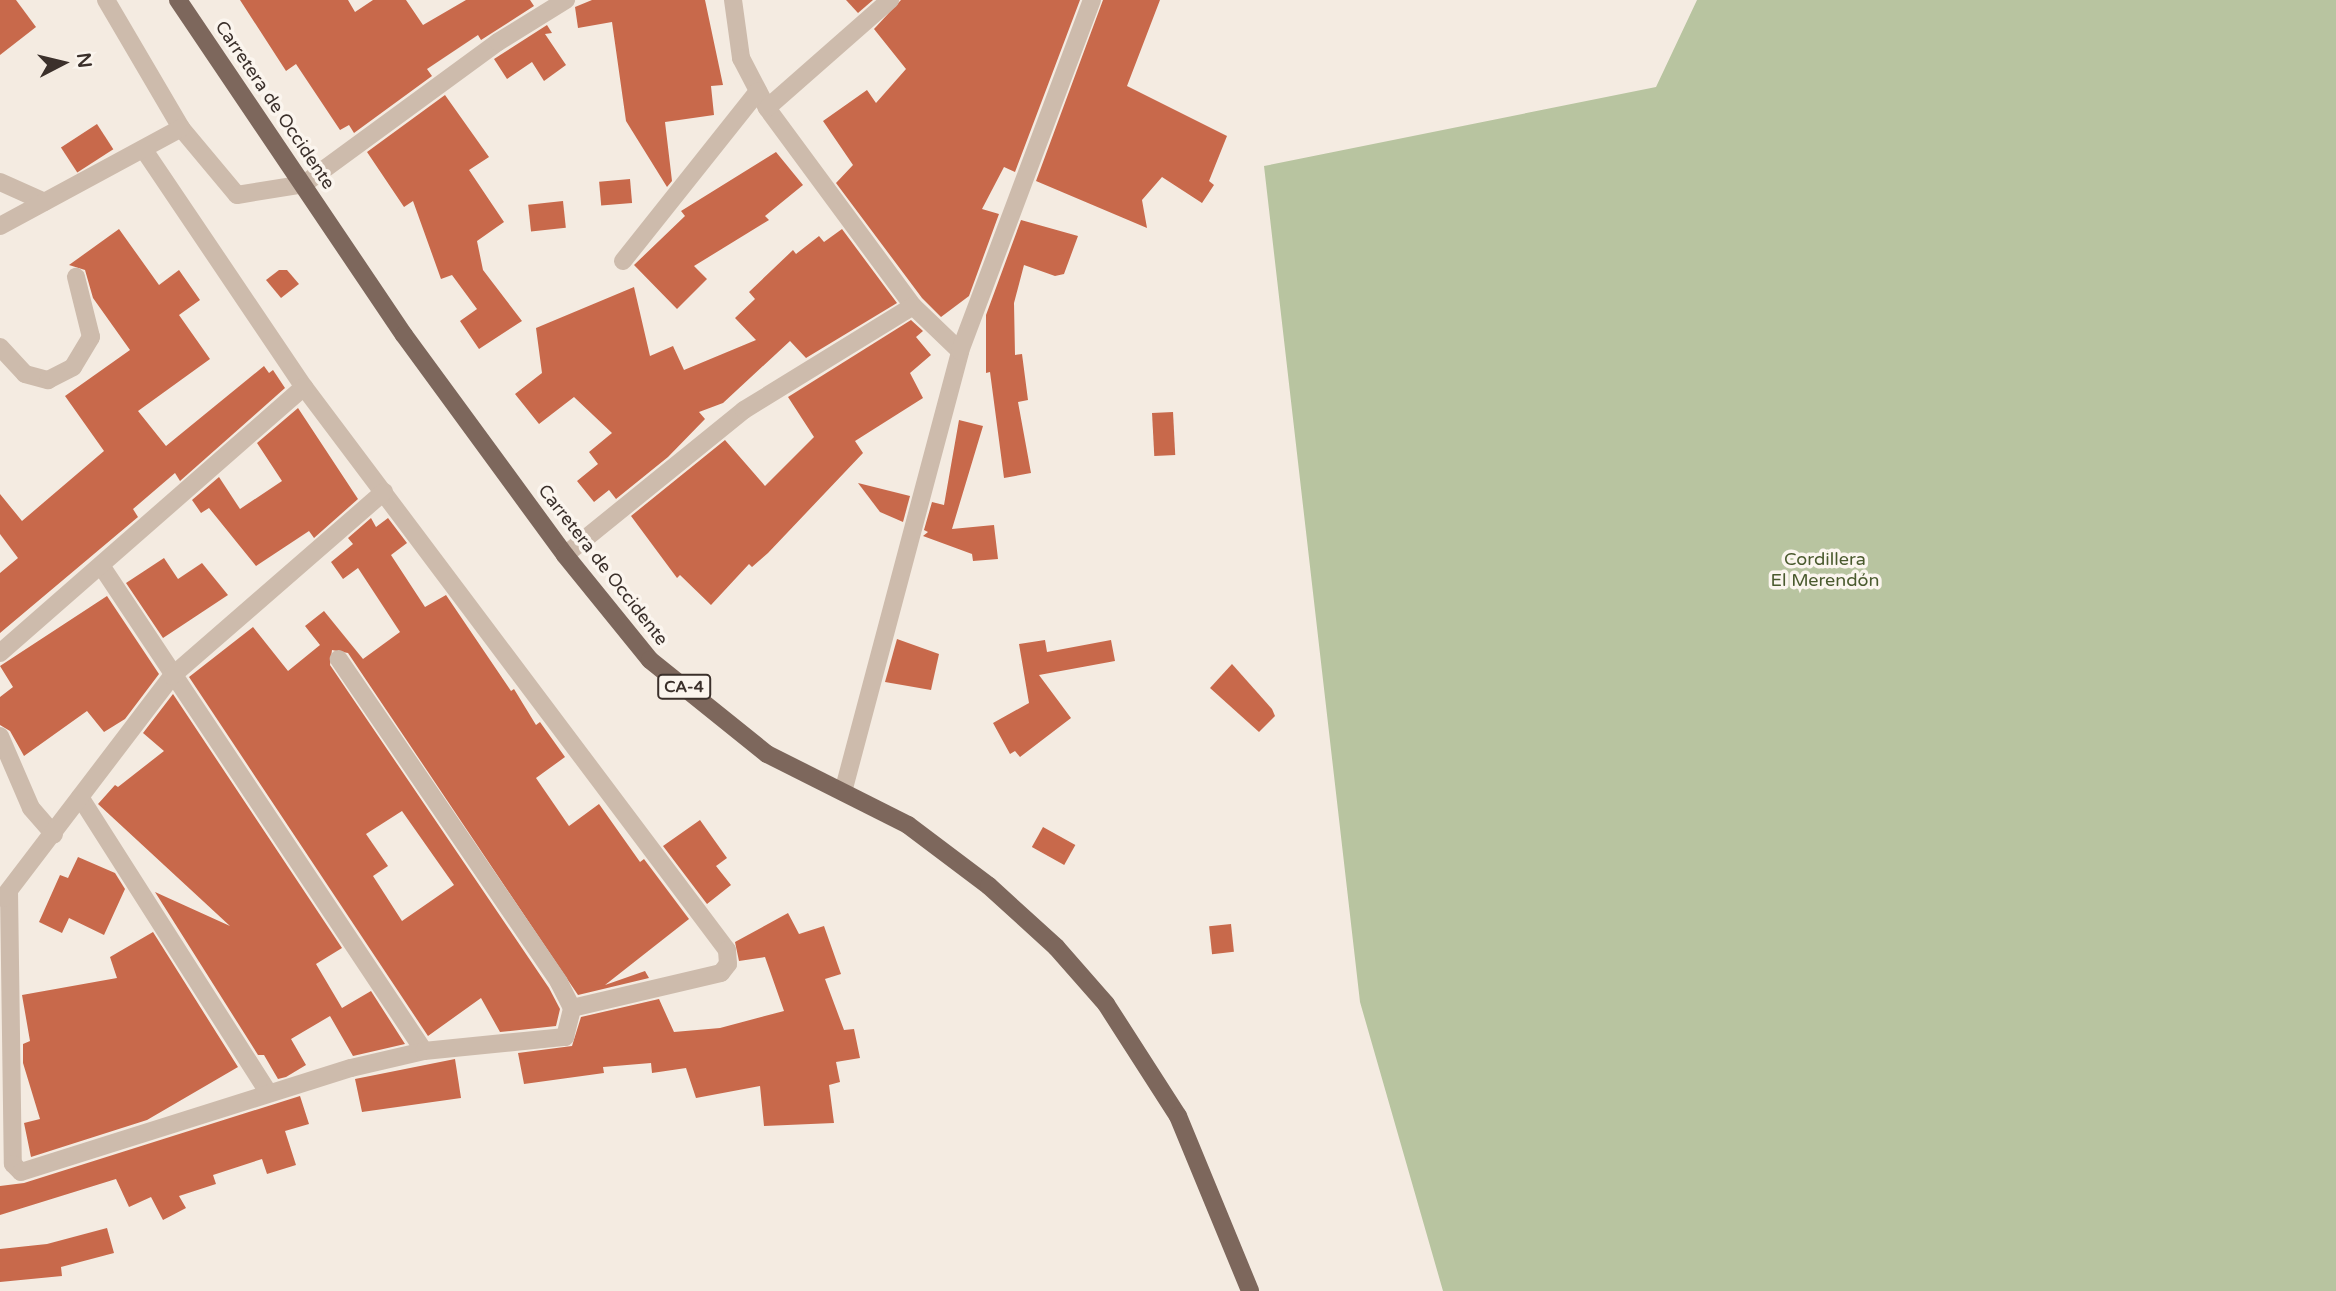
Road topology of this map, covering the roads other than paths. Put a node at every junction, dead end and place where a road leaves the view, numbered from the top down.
1 (106, 0) edge
2 (178, 0) edge
3 (566, 0) edge
4 (890, 0) edge
5 (1092, 0) edge
6 (735, 3) edge
7 (758, 91) junction
8 (767, 108) junction
9 (181, 128) junction
10 (144, 150) junction
11 (0, 182) edge
12 (304, 184) junction
13 (45, 202) junction
14 (0, 226) edge
15 (623, 261) dead end
16 (76, 277) dead end
17 (913, 306) junction
18 (0, 347) edge
19 (960, 351) junction
20 (304, 387) junction
21 (384, 492) junction
22 (565, 555) junction
23 (102, 567) junction
24 (0, 653) edge
25 (340, 659) dead end
26 (172, 676) junction
27 (0, 736) edge
28 (844, 792) junction
29 (80, 797) junction
30 (54, 834) junction
31 (4, 896) edge
32 (572, 1008) junction
33 (424, 1051) junction
34 (268, 1092) junction
35 (1250, 1291) edge

1 - 9 street
2 - 12 main road, Carretera de Occidente / CA-4
3 - 12 street
4 - 8 street
5 - 19 street
6 - 7 street
7 - 8 street
7 - 15 street
8 - 17 street
9 - 10 street
9 - 12 street
10 - 13 street
10 - 20 street
11 - 13 street
12 - 22 main road, Carretera de Occidente / CA-4
13 - 14 street
16 - 18 street
17 - 19 street
17 - 22 street
19 - 28 street
20 - 21 street
20 - 23 street
21 - 26 street
21 - 32 street
22 - 28 main road, Carretera de Occidente / CA-4
23 - 24 street
23 - 26 street
25 - 32 street
26 - 29 street
26 - 33 street
27 - 30 street
28 - 35 main road, Carretera de Occidente / CA-4
29 - 30 street
29 - 34 street
30 - 31 street
31 - 34 street
32 - 33 street
33 - 34 street

